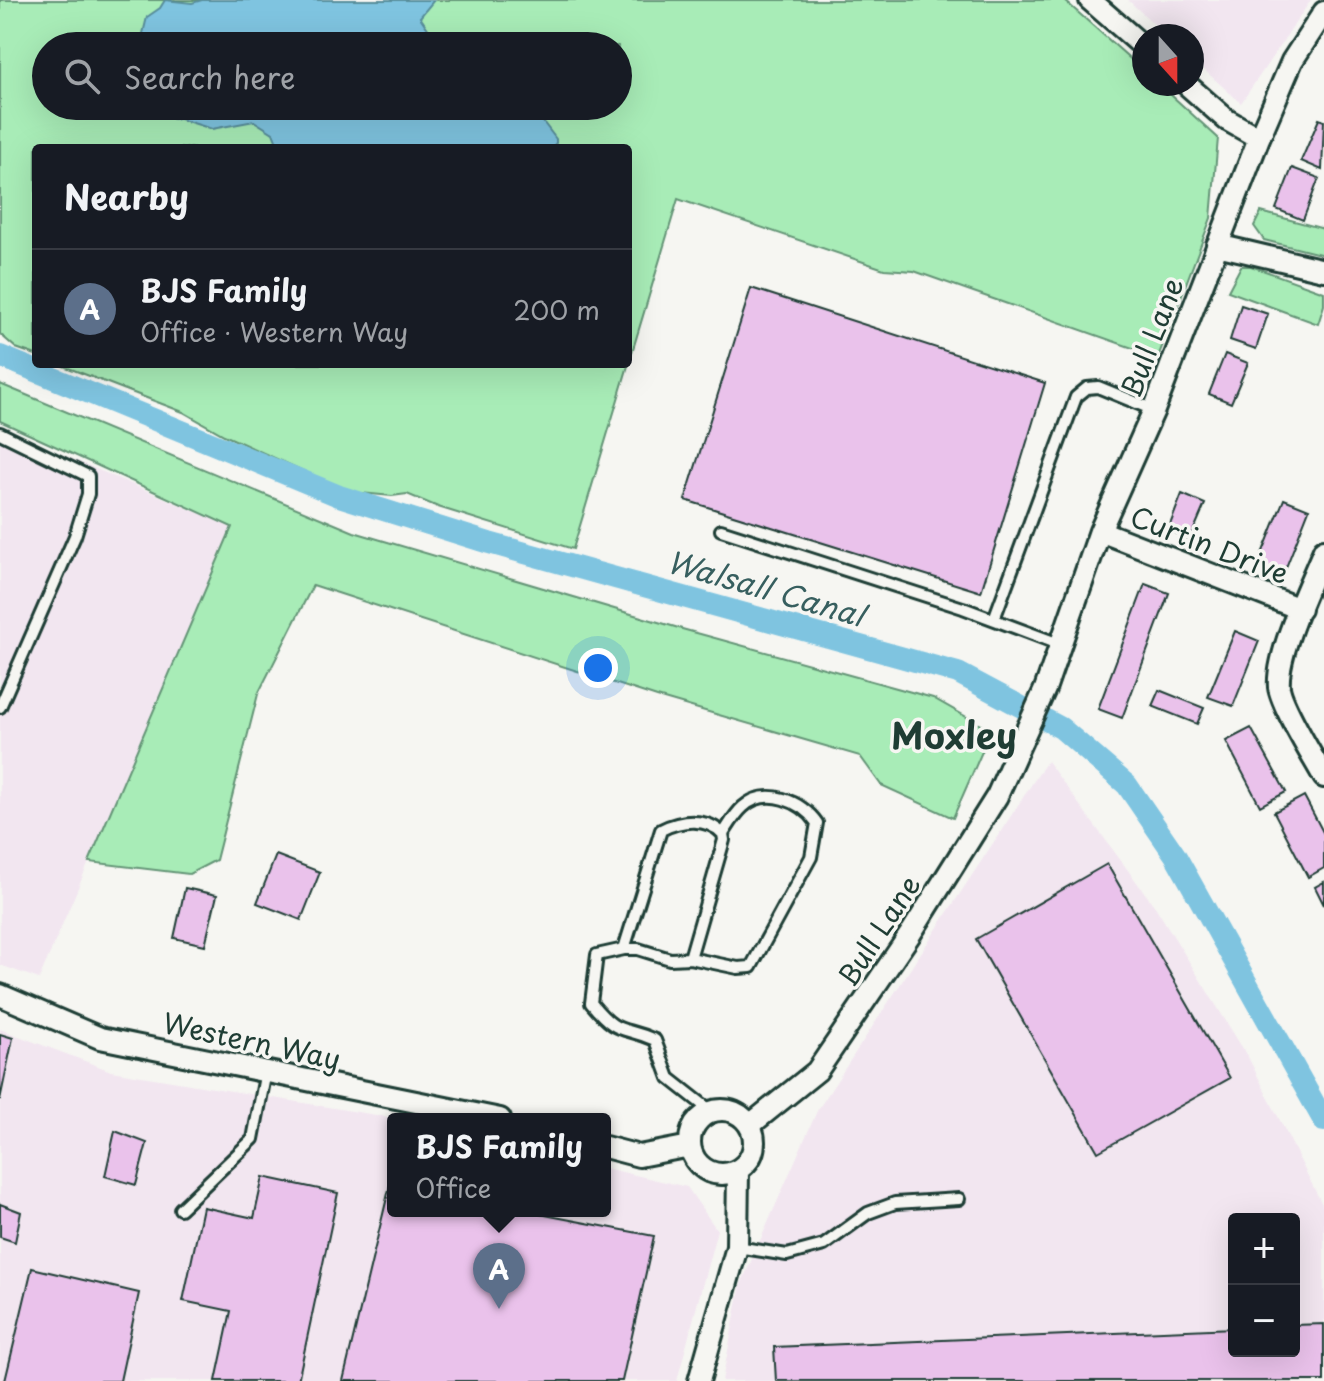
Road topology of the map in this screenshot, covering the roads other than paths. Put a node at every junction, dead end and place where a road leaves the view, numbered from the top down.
1 (1090, 0) edge
2 (1324, 12) edge
3 (1132, 37) edge
4 (1200, 96) edge
5 (1259, 138) junction
6 (1217, 245) junction
7 (1324, 270) edge
8 (1154, 410) junction
9 (0, 433) edge
10 (721, 530) dead end
11 (1100, 531) junction
12 (1324, 550) edge
13 (1300, 609) junction
14 (994, 619) junction
15 (1059, 644) junction
16 (0, 707) edge
17 (1324, 777) edge
18 (723, 834) junction
19 (624, 949) junction
20 (690, 958) junction
21 (0, 995) edge
22 (266, 1071) junction
23 (711, 1111) junction
24 (471, 1113) edge
25 (750, 1125) junction
26 (690, 1146) junction
27 (611, 1149) edge
28 (738, 1170) junction
29 (959, 1199) dead end
30 (180, 1209) dead end
31 (737, 1247) junction
32 (699, 1381) edge

1 - 3 street
2 - 5 street, Bull Lane
4 - 5 street
5 - 6 street, Bull Lane
6 - 7 street
6 - 8 street, Bull Lane
8 - 11 street, Bull Lane
8 - 14 lane
9 - 16 lane
10 - 14 lane
11 - 13 street, Curtin Drive
11 - 15 street, Bull Lane
12 - 13 street, Curtin Drive
13 - 17 street, Curtin Drive
14 - 15 lane
15 - 25 street, Bull Lane
18 - 19 lane
18 - 20 lane
18 - 20 lane
19 - 20 lane
19 - 23 lane
21 - 22 street, Western Way
22 - 24 street, Western Way
22 - 30 lane
23 - 25 street
23 - 26 street
25 - 28 street
26 - 27 street
26 - 28 street
28 - 31 street
29 - 31 lane
31 - 32 street

